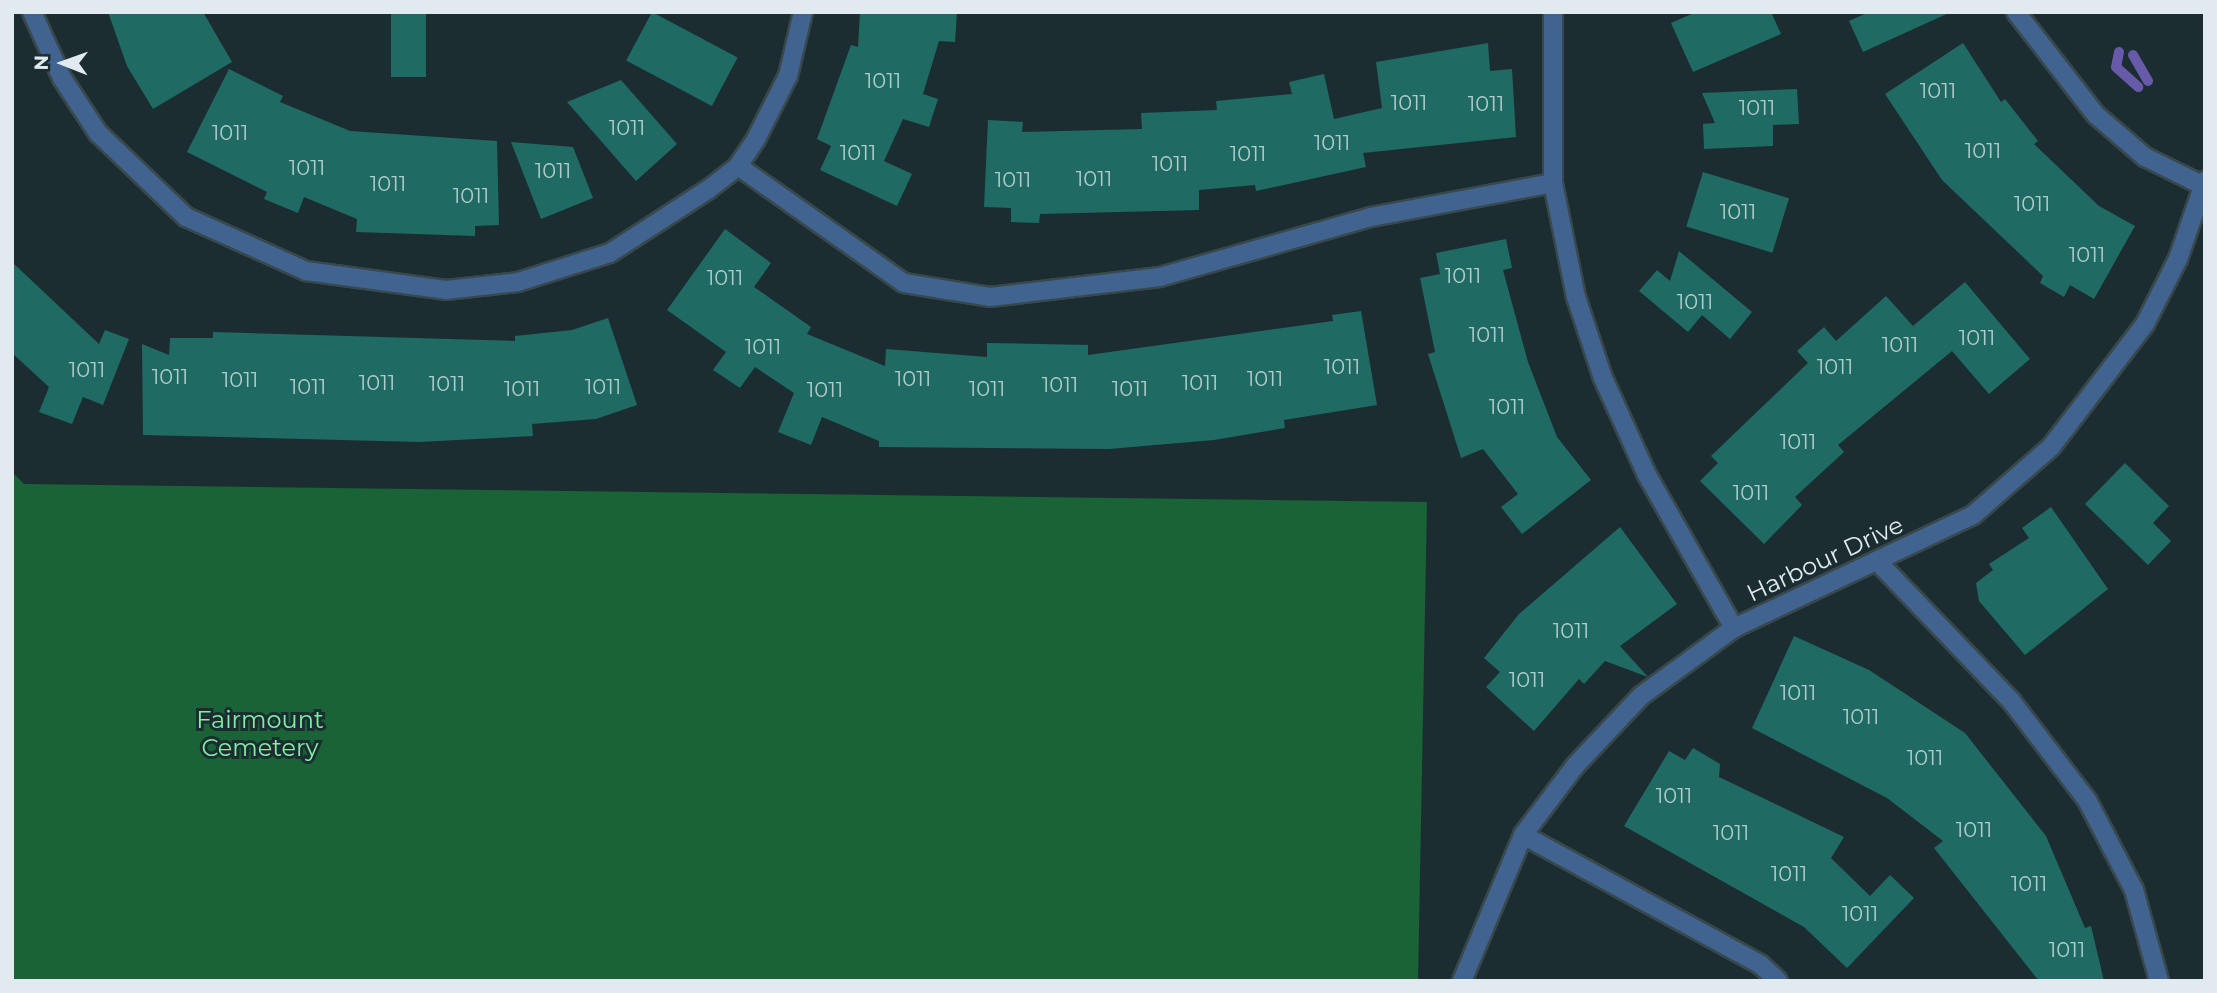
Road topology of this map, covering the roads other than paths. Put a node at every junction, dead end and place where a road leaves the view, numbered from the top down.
1 (32, 12) edge
2 (803, 12) edge
3 (1553, 12) edge
4 (2016, 12) edge
5 (738, 166) junction
6 (1553, 183) junction
7 (2204, 183) edge
8 (1877, 561) junction
9 (1734, 628) junction
10 (1523, 835) junction
11 (1462, 981) edge
12 (1778, 981) edge
13 (2159, 981) edge

1 - 5 street
2 - 5 street
3 - 6 street
4 - 7 street
5 - 6 street
6 - 9 street
7 - 8 street, Harbour Drive
8 - 9 street, Harbour Drive
8 - 13 street
9 - 10 street, Harbour Drive
10 - 11 street, Harbour Drive
10 - 12 street

